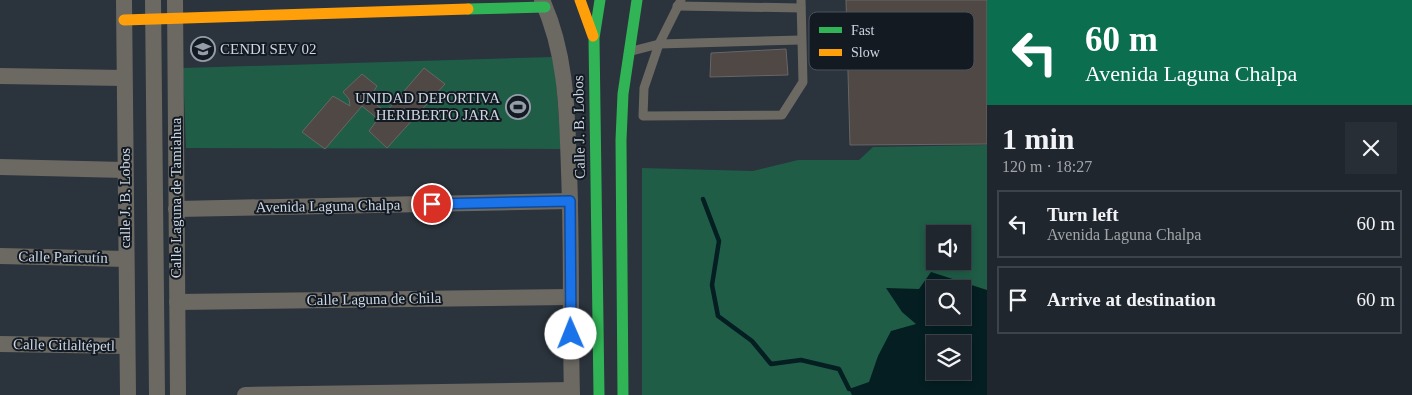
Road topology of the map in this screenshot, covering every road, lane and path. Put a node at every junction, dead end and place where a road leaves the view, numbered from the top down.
1 (124, 0) edge
2 (154, 0) edge
3 (175, 0) edge
4 (580, 0) edge
5 (600, 0) edge
6 (637, 0) edge
7 (808, 0) edge
8 (544, 3) edge
9 (679, 3) edge
10 (764, 4) edge
11 (801, 4) edge
12 (647, 12) dead end
13 (154, 18) junction
14 (175, 18) junction
15 (124, 20) junction
16 (594, 38) junction
17 (801, 40) junction
18 (659, 44) junction
19 (629, 52) junction
20 (0, 76) edge
21 (124, 78) junction
22 (0, 167) edge
23 (125, 170) junction
24 (570, 201) junction
25 (176, 209) junction
26 (0, 256) edge
27 (126, 259) junction
28 (570, 297) junction
29 (177, 302) junction
30 (0, 344) edge
31 (127, 346) junction
32 (572, 393) edge
33 (128, 395) edge
34 (156, 395) edge
35 (178, 395) edge
36 (244, 395) edge
37 (600, 395) edge
38 (623, 395) edge

1 - 15 street, calle J. B. Lobos
2 - 13 street, Calle Laguna de Tamiahua
3 - 14 street, Calle Laguna de Tamiahua
4 - 16 main road
5 - 16 main road
6 - 19 main road
7 - 11 lane
8 - 14 main road
8 - 24 street
9 - 10 lane
9 - 18 lane
10 - 11 lane
11 - 17 lane
12 - 19 main road
13 - 14 main road
13 - 15 main road
13 - 34 street, Calle Laguna de Tamiahua
14 - 25 street, Calle Laguna de Tamiahua
15 - 21 street, calle J. B. Lobos
16 - 37 main road, Calle J. B. Lobos
17 - 18 lane
17 - 18 lane
18 - 19 lane
19 - 38 main road
20 - 21 street
21 - 23 street, calle J. B. Lobos
22 - 23 street
23 - 27 street, calle J. B. Lobos
24 - 25 street, Avenida Laguna Chalpa
24 - 28 street
25 - 29 street, Calle Laguna de Tamiahua
26 - 27 street, Calle Paricutín
27 - 31 street, calle J. B. Lobos
28 - 29 street, Calle Laguna de Chila
28 - 32 street
29 - 35 street, Calle Laguna de Tamiahua
30 - 31 street, Calle Citlaltépetl
31 - 33 street, calle J. B. Lobos
32 - 36 street

